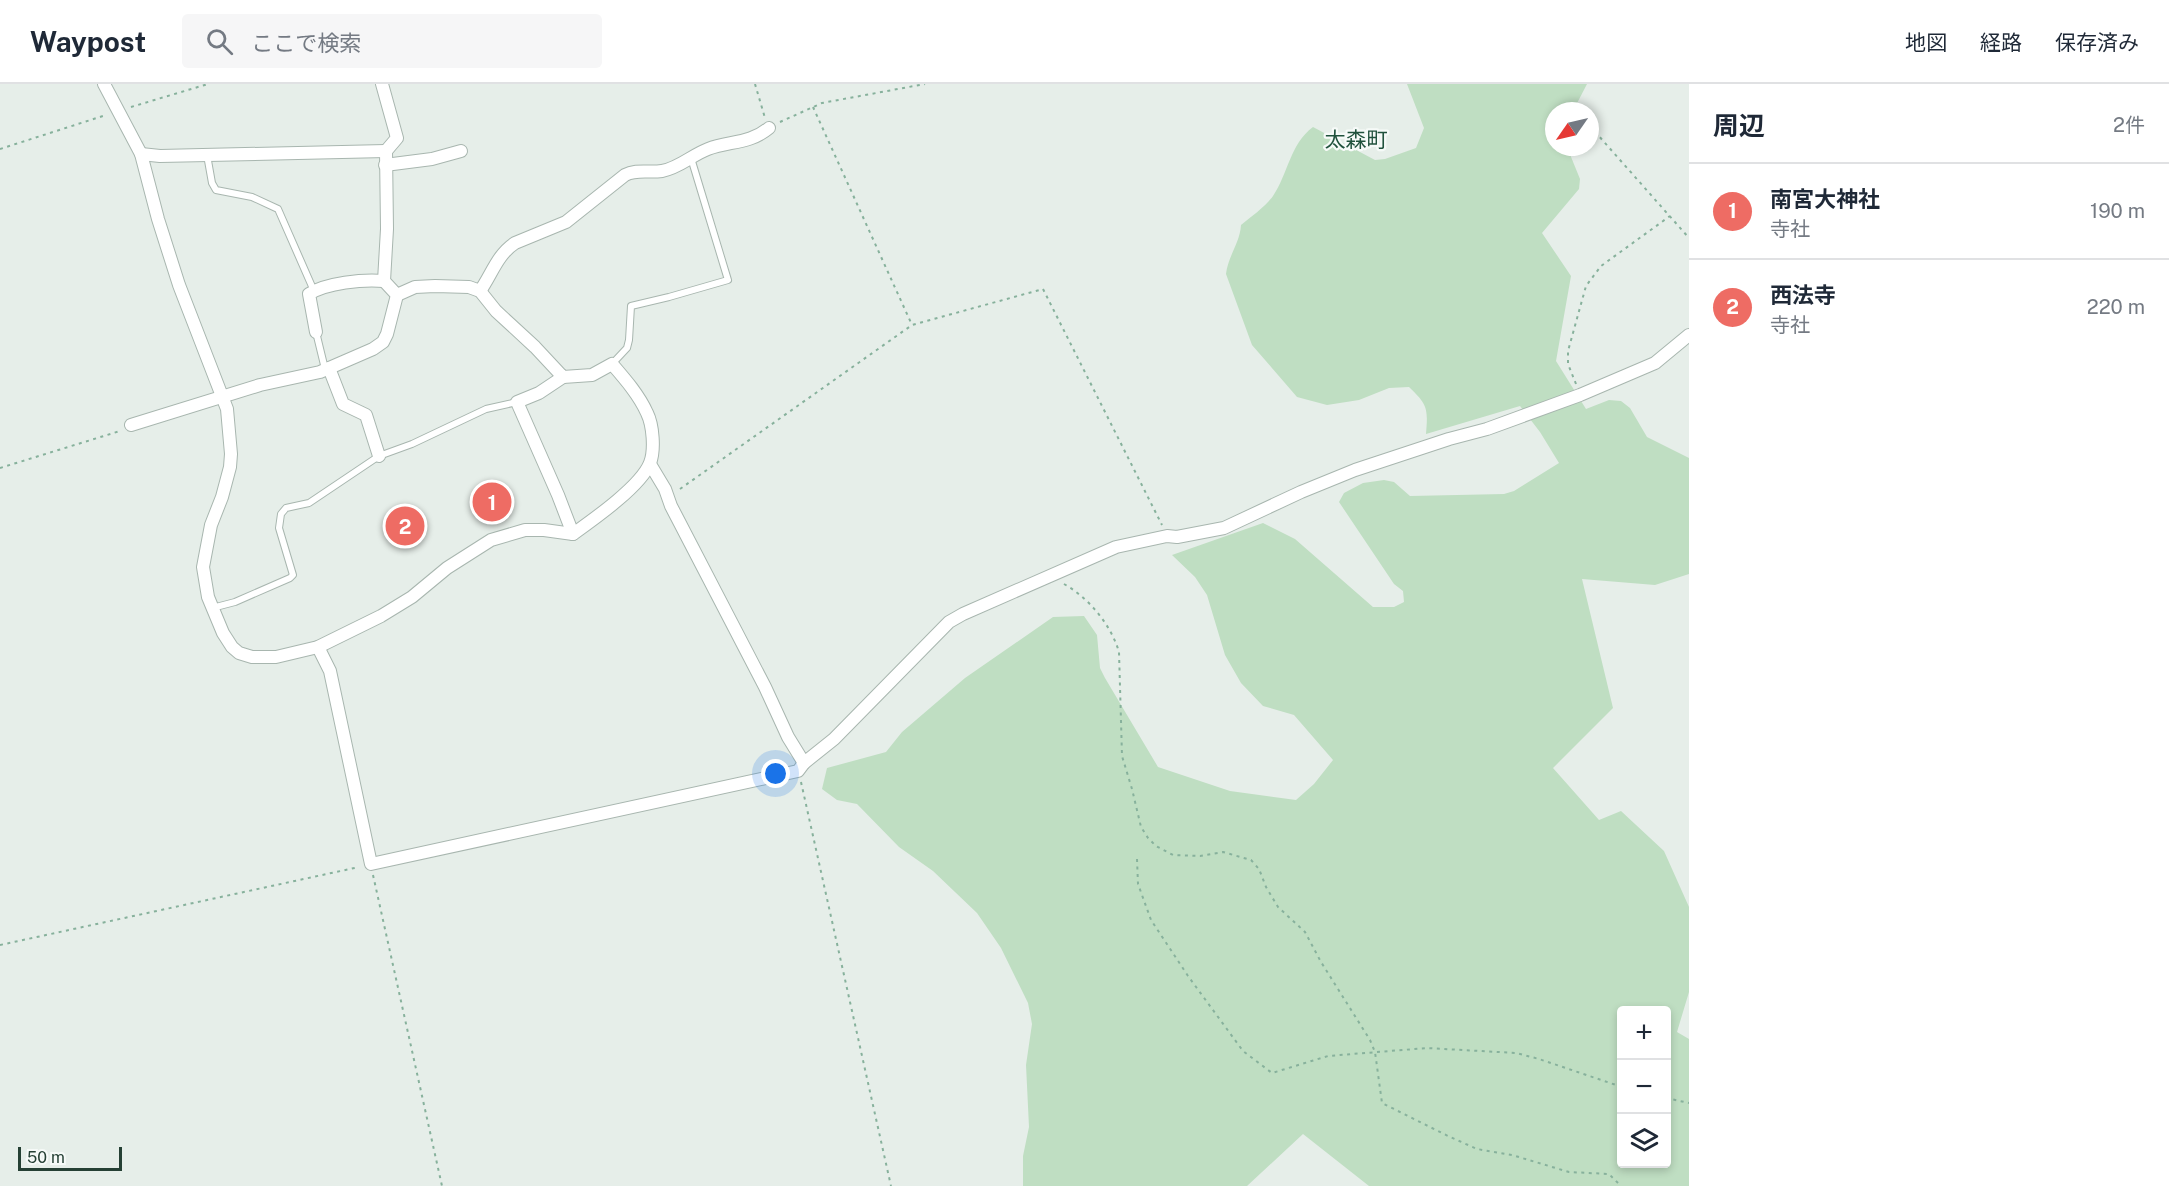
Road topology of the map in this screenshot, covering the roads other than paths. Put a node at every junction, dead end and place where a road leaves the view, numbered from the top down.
1 (104, 84) edge
2 (382, 84) edge
3 (769, 128) road end
4 (386, 151) junction
5 (461, 151) dead end
6 (141, 154) junction
7 (207, 154) junction
8 (691, 158) junction
9 (385, 165) junction
10 (384, 282) junction
11 (314, 291) junction
12 (480, 291) junction
13 (397, 295) junction
14 (316, 332) joint
15 (1689, 335) edge
16 (612, 364) junction
17 (327, 369) junction
18 (563, 377) junction
19 (224, 396) junction
20 (517, 402) junction
21 (130, 426) road end
22 (380, 456) junction
23 (650, 464) junction
24 (573, 534) junction
25 (213, 608) junction
26 (318, 647) junction
27 (801, 767) junction

1 - 6 street
2 - 4 street
3 - 8 street
4 - 7 street
4 - 9 street
5 - 9 street
6 - 7 street
6 - 19 street
7 - 11 lane
8 - 12 street
8 - 16 lane
9 - 10 street
10 - 11 street
10 - 13 street
11 - 14 street
12 - 13 street
12 - 18 street
13 - 17 street
14 - 17 lane
15 - 27 street
16 - 18 street
16 - 23 street
17 - 19 street
17 - 22 street
18 - 20 street
19 - 21 street
19 - 25 street
20 - 22 lane
20 - 24 street
22 - 25 lane
23 - 24 street
23 - 27 street
24 - 26 street
25 - 26 street
26 - 27 street

